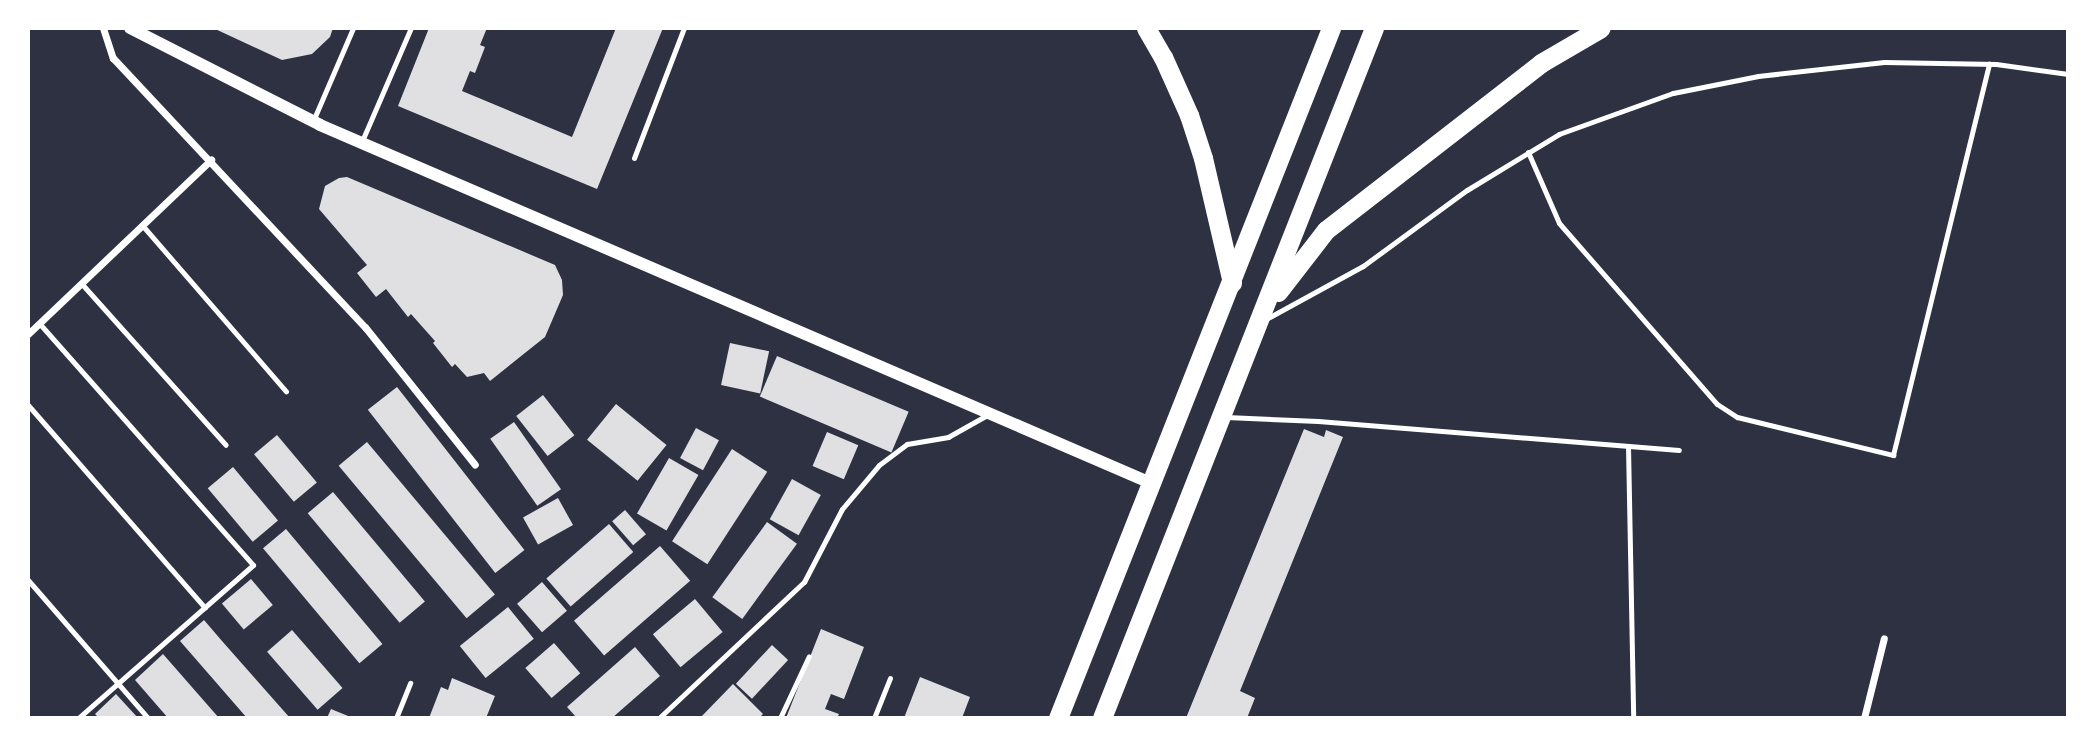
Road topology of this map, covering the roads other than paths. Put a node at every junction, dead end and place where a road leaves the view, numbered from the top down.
1 (103, 28) edge
2 (130, 28) edge
3 (353, 28) edge
4 (411, 28) edge
5 (684, 28) edge
6 (1146, 28) edge
7 (1331, 28) edge
8 (1374, 28) edge
9 (1601, 28) edge
10 (1989, 64) junction
11 (2068, 74) edge
12 (313, 121) junction
13 (361, 143) junction
14 (1528, 152) junction
15 (634, 158) dead end
16 (211, 160) junction
17 (142, 225) junction
18 (81, 283) junction
19 (1232, 284) junction
20 (1262, 316) junction
21 (39, 323) junction
22 (28, 334) edge
23 (286, 391) dead end
24 (28, 405) edge
25 (989, 414) junction
26 (1223, 417) junction
27 (226, 445) dead end
28 (1628, 446) junction
29 (1679, 450) dead end
30 (475, 465) dead end
31 (1153, 484) junction
32 (28, 580) edge
33 (205, 608) junction
34 (1884, 638) dead end
35 (808, 656) dead end
36 (890, 678) dead end
37 (118, 683) junction
38 (410, 684) dead end
39 (78, 718) edge
40 (148, 718) edge
41 (396, 718) edge
42 (659, 718) edge
43 (780, 718) edge
44 (874, 718) edge
45 (1058, 718) edge
46 (1102, 718) edge
47 (1633, 718) edge
48 (1864, 718) edge

1 - 16 street
2 - 12 street
3 - 12 lane
4 - 13 lane
5 - 15 lane
6 - 19 highway
7 - 19 highway
8 - 20 highway
9 - 20 highway
10 - 11 lane
10 - 14 lane
10 - 14 lane
12 - 13 street
13 - 25 street
14 - 20 lane
16 - 17 street
16 - 30 street
17 - 18 street
17 - 23 lane
18 - 21 street
18 - 27 lane
19 - 31 highway
20 - 26 highway
21 - 22 street
21 - 33 lane
24 - 33 lane
25 - 31 street
25 - 42 lane
26 - 28 lane
26 - 46 highway
28 - 29 lane
28 - 47 lane
31 - 45 highway
32 - 37 lane
33 - 37 lane
34 - 48 street
35 - 43 lane
36 - 44 lane
37 - 39 lane
37 - 40 lane
38 - 41 lane

